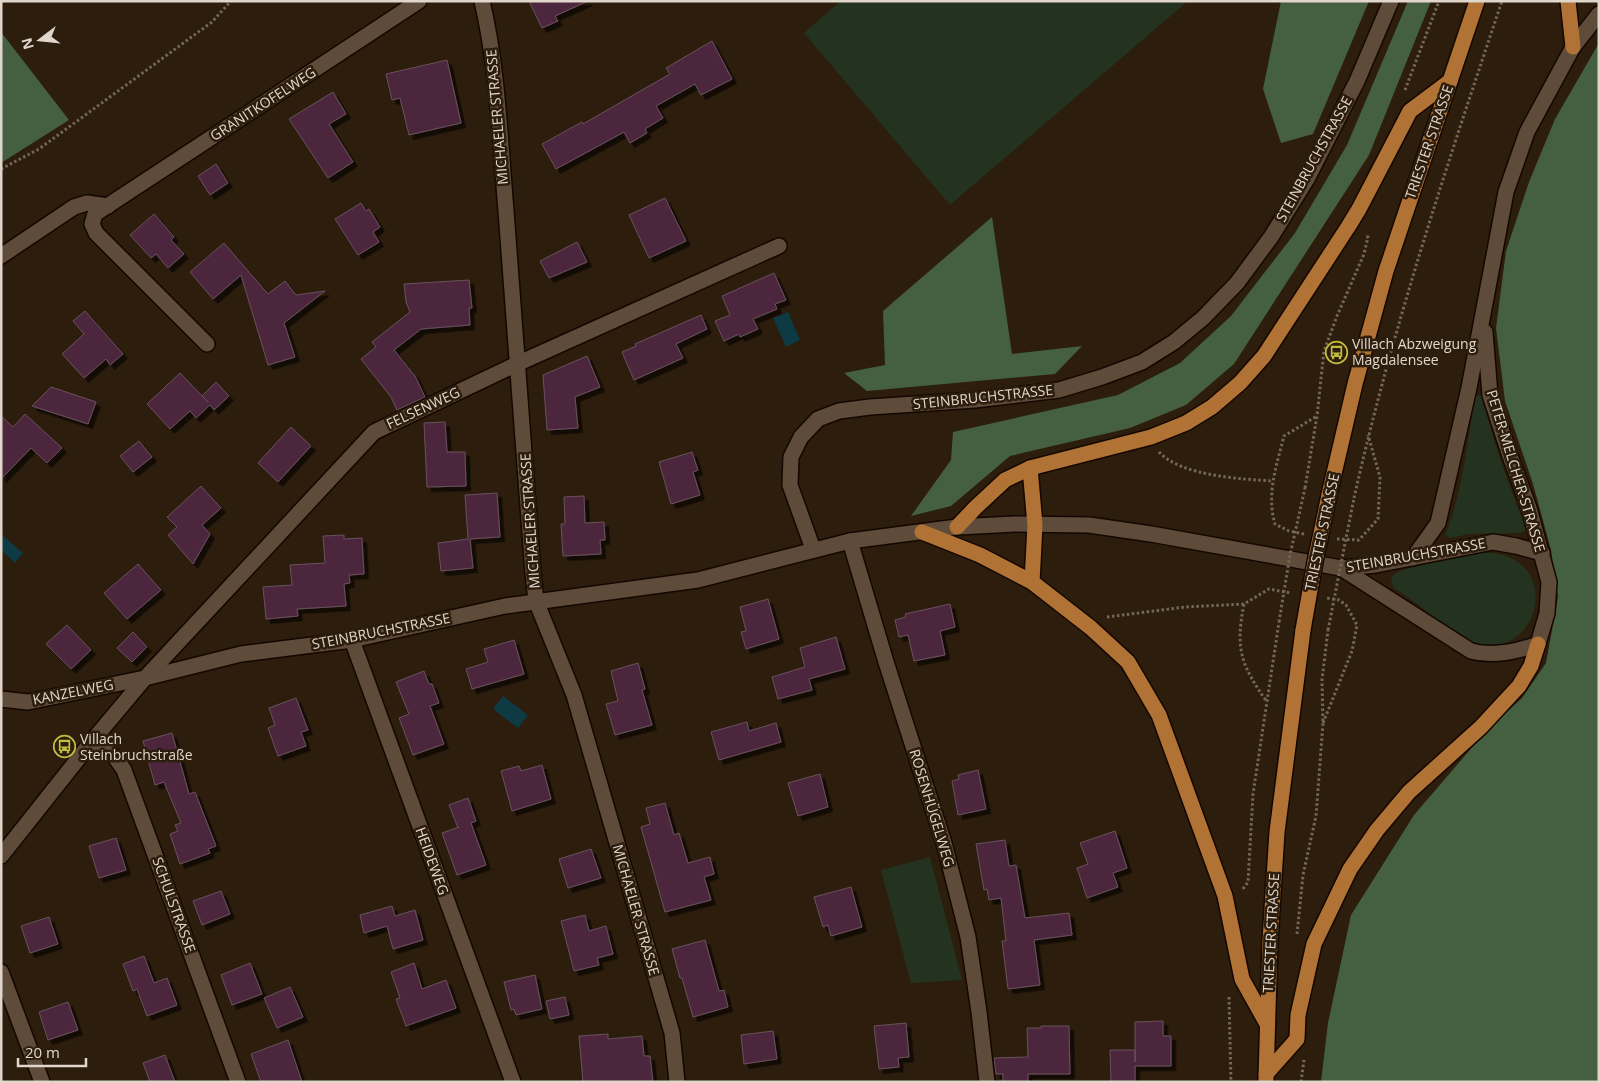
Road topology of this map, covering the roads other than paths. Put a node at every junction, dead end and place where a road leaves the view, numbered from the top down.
1 (419, 1) edge
2 (482, 1) edge
3 (1390, 1) edge
4 (1477, 1) edge
5 (1568, 1) edge
6 (1599, 14) edge
7 (1574, 47) junction
8 (1450, 81) junction
9 (108, 206) junction
10 (778, 246) dead end
11 (1, 256) edge
12 (1484, 314) junction
13 (208, 344) dead end
14 (518, 363) junction
15 (1030, 468) junction
16 (1035, 524) junction
17 (957, 527) junction
18 (922, 532) junction
19 (850, 541) junction
20 (813, 549) junction
21 (1542, 553) junction
22 (1413, 558) junction
23 (1341, 568) junction
24 (1032, 582) junction
25 (536, 601) junction
26 (352, 640) junction
27 (1538, 644) junction
28 (145, 678) junction
29 (1, 699) edge
30 (93, 740) junction
31 (1, 856) edge
32 (1, 972) edge
33 (1267, 1024) junction
34 (1266, 1078) edge
35 (42, 1082) edge
36 (238, 1082) edge
37 (513, 1082) edge
38 (677, 1082) edge
39 (987, 1082) edge

1 - 9 street, GRANITKOFELWEG
2 - 14 street, MICHAELER STRASSE
3 - 20 street, STEINBRUCHSTRASSE
4 - 8 main road, TRIESTER STRASSE
5 - 7 main road
6 - 7 street, PETER-MELCHER-STRASSE
7 - 12 street, PETER-MELCHER-STRASSE
8 - 15 main road
8 - 33 main road, TRIESTER STRASSE, bridge
9 - 11 street
9 - 13 street, GRANITKOFELWEG
10 - 14 street, FELSENWEG
12 - 21 street, PETER-MELCHER-STRASSE
12 - 22 street, PETER-MELCHER-STRASSE
14 - 25 street, MICHAELER STRASSE
14 - 28 street, FELSENWEG
15 - 16 main road
15 - 17 main road
16 - 17 street, STEINBRUCHSTRASSE
16 - 23 street, STEINBRUCHSTRASSE
16 - 24 main road
17 - 18 street, STEINBRUCHSTRASSE
18 - 19 street, STEINBRUCHSTRASSE
18 - 24 main road
19 - 20 street, STEINBRUCHSTRASSE
19 - 39 street, ROSENHÜGELWEG
20 - 25 street, STEINBRUCHSTRASSE
21 - 22 street, STEINBRUCHSTRASSE
21 - 27 street, PETER-MELCHER-STRASSE
22 - 23 street, STEINBRUCHSTRASSE
23 - 27 street
24 - 33 main road
25 - 26 street, STEINBRUCHSTRASSE
25 - 38 street, MICHAELER STRASSE
26 - 28 street, STEINBRUCHSTRASSE
26 - 37 street, HEIDEWEG
27 - 34 main road
28 - 29 street, KANZELWEG
28 - 30 street
30 - 31 street
30 - 36 street, SCHULSTRASSE
32 - 35 street
33 - 34 main road, TRIESTER STRASSE

